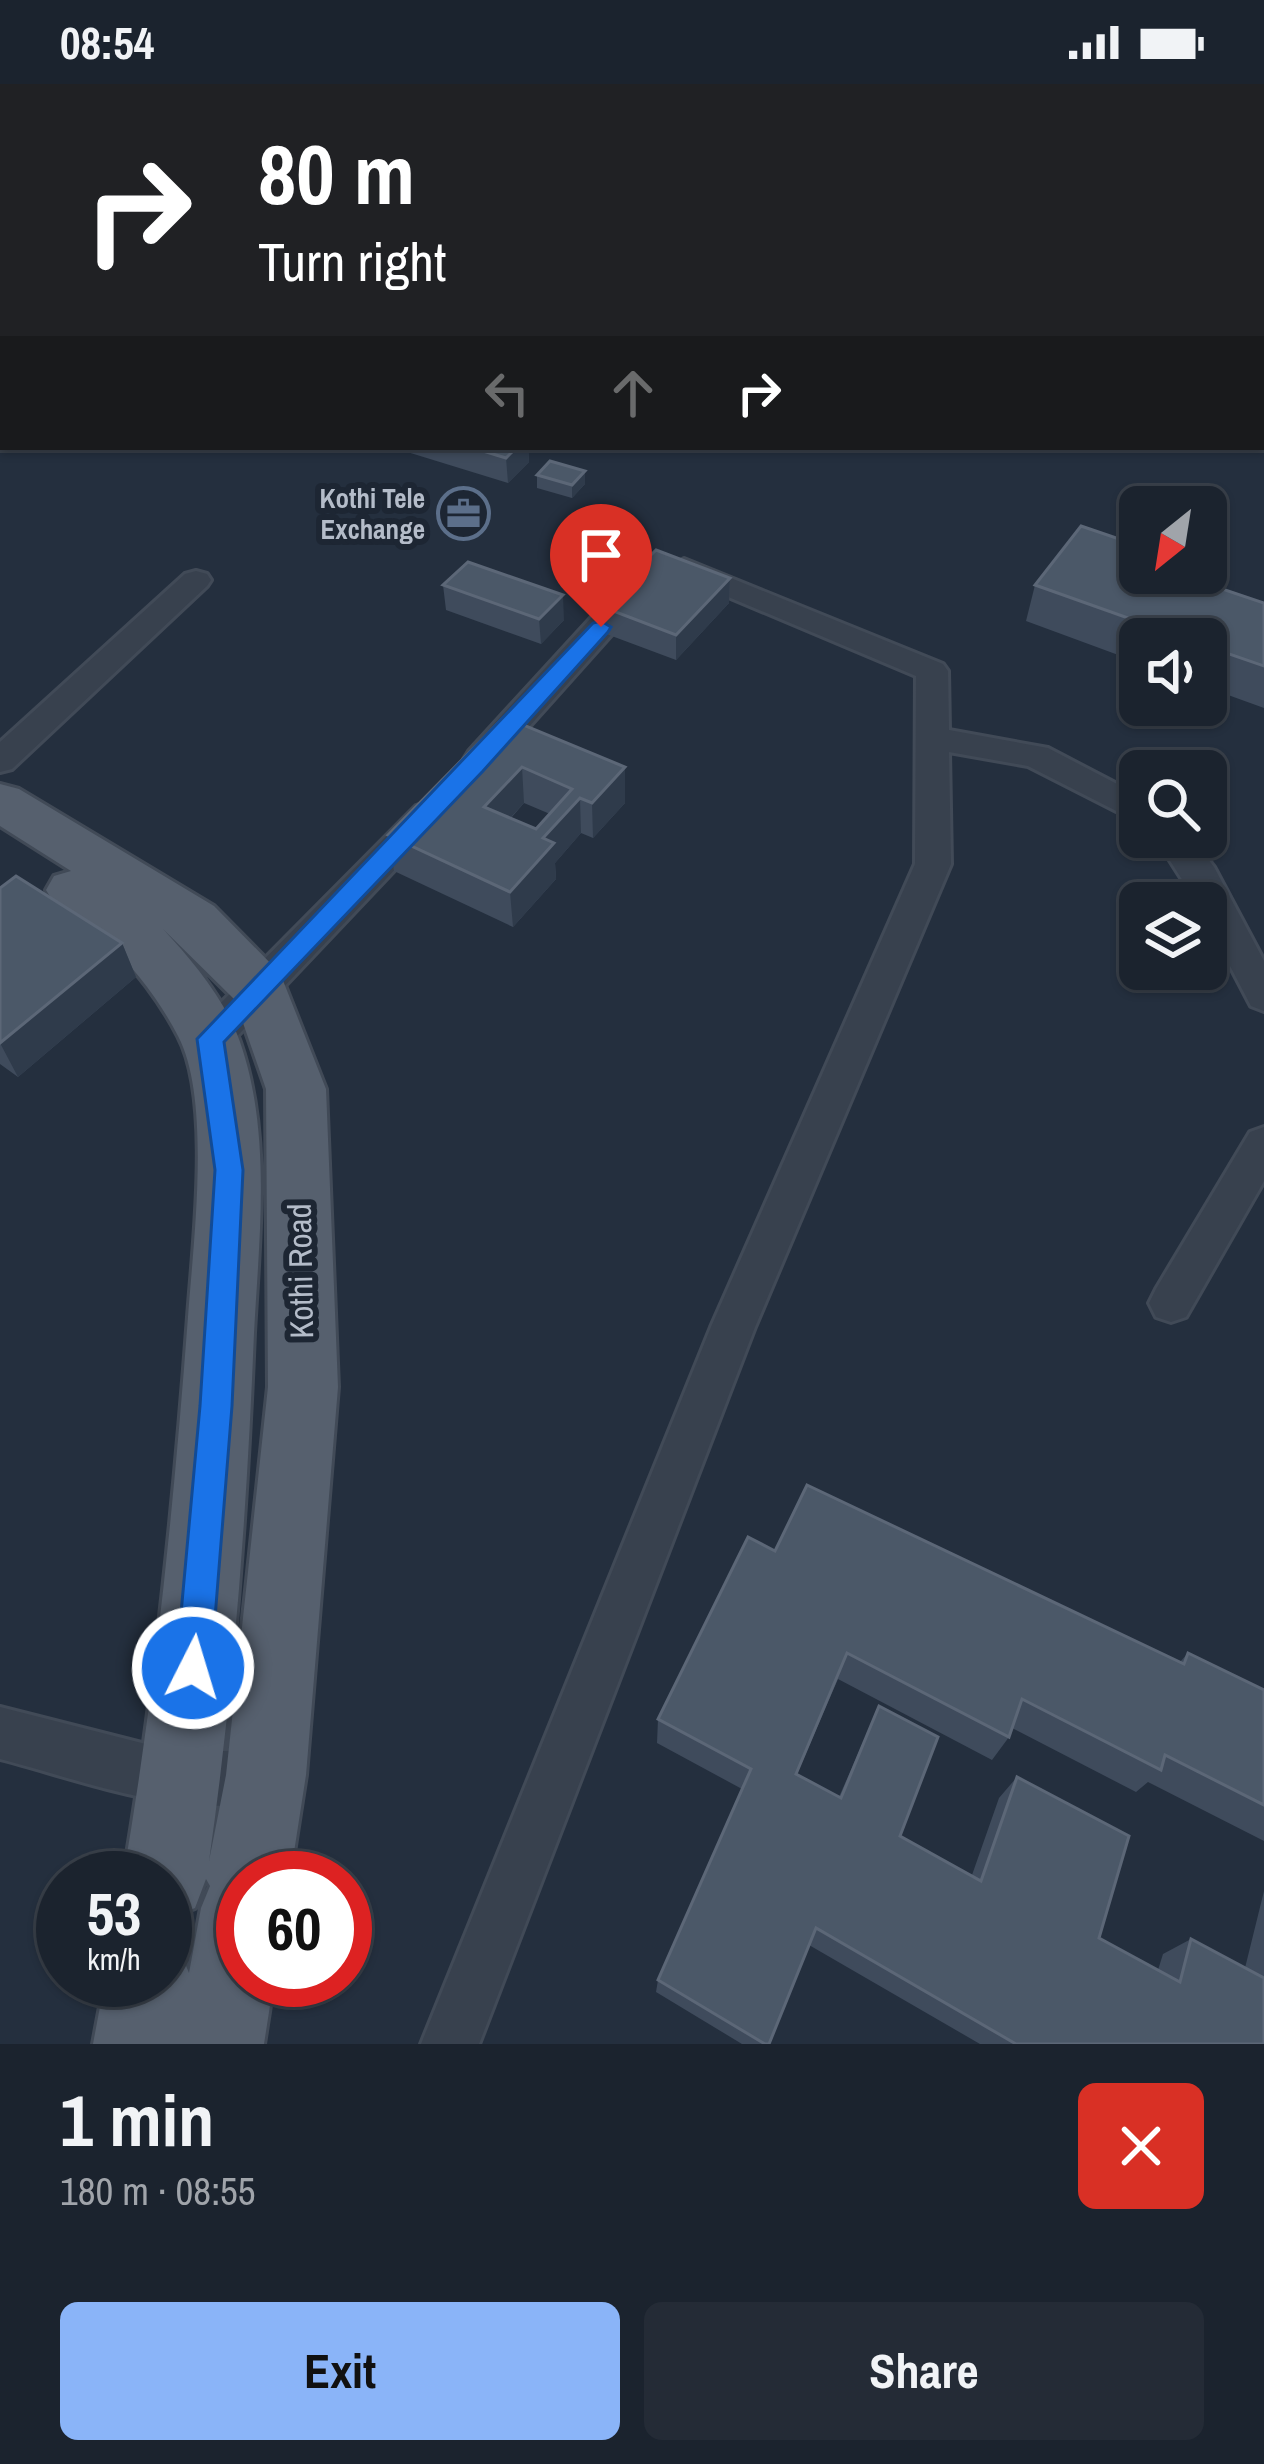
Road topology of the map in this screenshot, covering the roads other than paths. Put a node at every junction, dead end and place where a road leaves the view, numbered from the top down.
1 (196, 580) dead end
2 (933, 738) junction
3 (0, 761) edge
4 (1119, 800) edge
5 (0, 802) edge
6 (0, 850) edge
7 (1188, 858) edge
8 (260, 989) junction
9 (1264, 996) edge
10 (210, 1039) junction
11 (1264, 1144) edge
12 (1171, 1303) dead end
13 (0, 1733) edge
14 (266, 1775) junction
15 (181, 1779) junction
16 (169, 1851) edge
17 (253, 1851) edge
18 (216, 1949) edge
19 (165, 2026) edge
20 (450, 2044) edge

1 - 3 street
2 - 4 street
2 - 8 street
2 - 20 street
5 - 8 main road, Kothi Road
6 - 10 main road
7 - 9 street
8 - 10 street
8 - 14 main road, Kothi Road
10 - 15 main road
11 - 12 street
13 - 15 street
14 - 15 street
14 - 17 main road, Kothi Road
15 - 16 main road
18 - 19 main road

